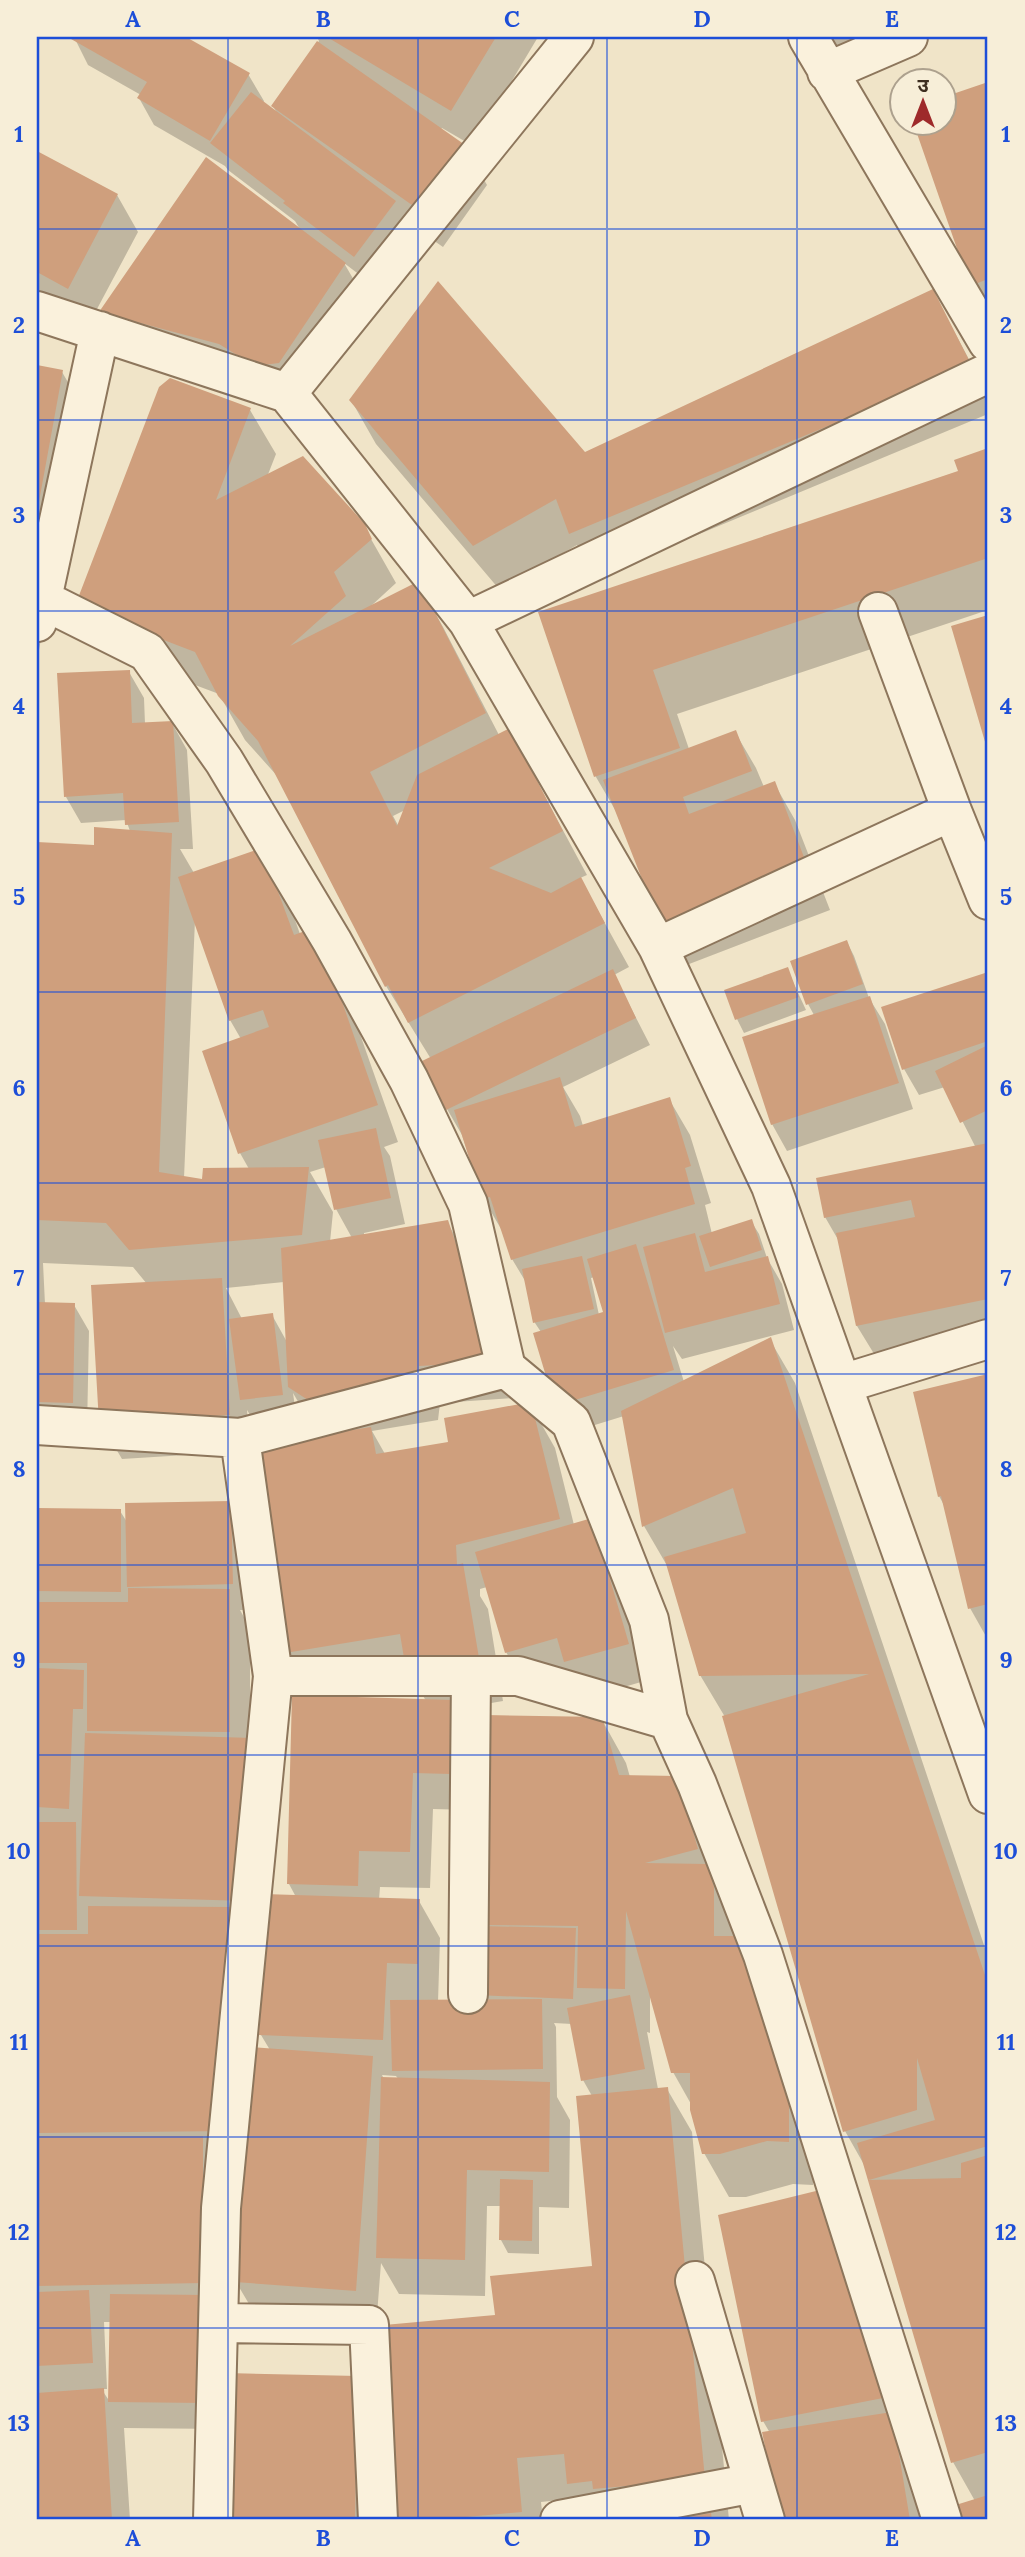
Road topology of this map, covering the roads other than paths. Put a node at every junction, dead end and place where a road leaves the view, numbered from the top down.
1 (574, 37) edge
2 (808, 37) edge
3 (908, 37) edge
4 (827, 72) junction
5 (37, 311) edge
6 (100, 331) junction
7 (988, 342) edge
8 (988, 373) edge
9 (287, 393) junction
10 (39, 610) edge
11 (878, 612) dead end
12 (468, 621) junction
13 (952, 811) junction
14 (988, 900) edge
15 (658, 947) junction
16 (988, 1339) edge
17 (506, 1368) junction
18 (842, 1384) junction
19 (37, 1425) edge
20 (240, 1438) junction
21 (273, 1676) junction
22 (471, 1676) junction
23 (668, 1720) junction
24 (988, 1794) edge
25 (468, 1994) dead end
26 (695, 2281) dead end
27 (219, 2323) junction
28 (754, 2483) junction
29 (213, 2520) edge
30 (378, 2520) edge
31 (560, 2520) edge
32 (765, 2520) edge
33 (942, 2520) edge

1 - 9 street
2 - 4 street
3 - 4 street
4 - 7 street
5 - 6 street
6 - 9 street
6 - 10 street
8 - 12 street
9 - 12 street
10 - 17 street
11 - 13 street
12 - 15 street
13 - 14 street
13 - 15 street
15 - 18 street
16 - 18 street
17 - 20 street
17 - 23 street
18 - 24 street
19 - 20 street
20 - 21 street
21 - 22 street
21 - 27 street
22 - 23 street
22 - 25 street
23 - 33 street
26 - 28 street
27 - 29 street
27 - 30 street
28 - 31 street
28 - 32 street

